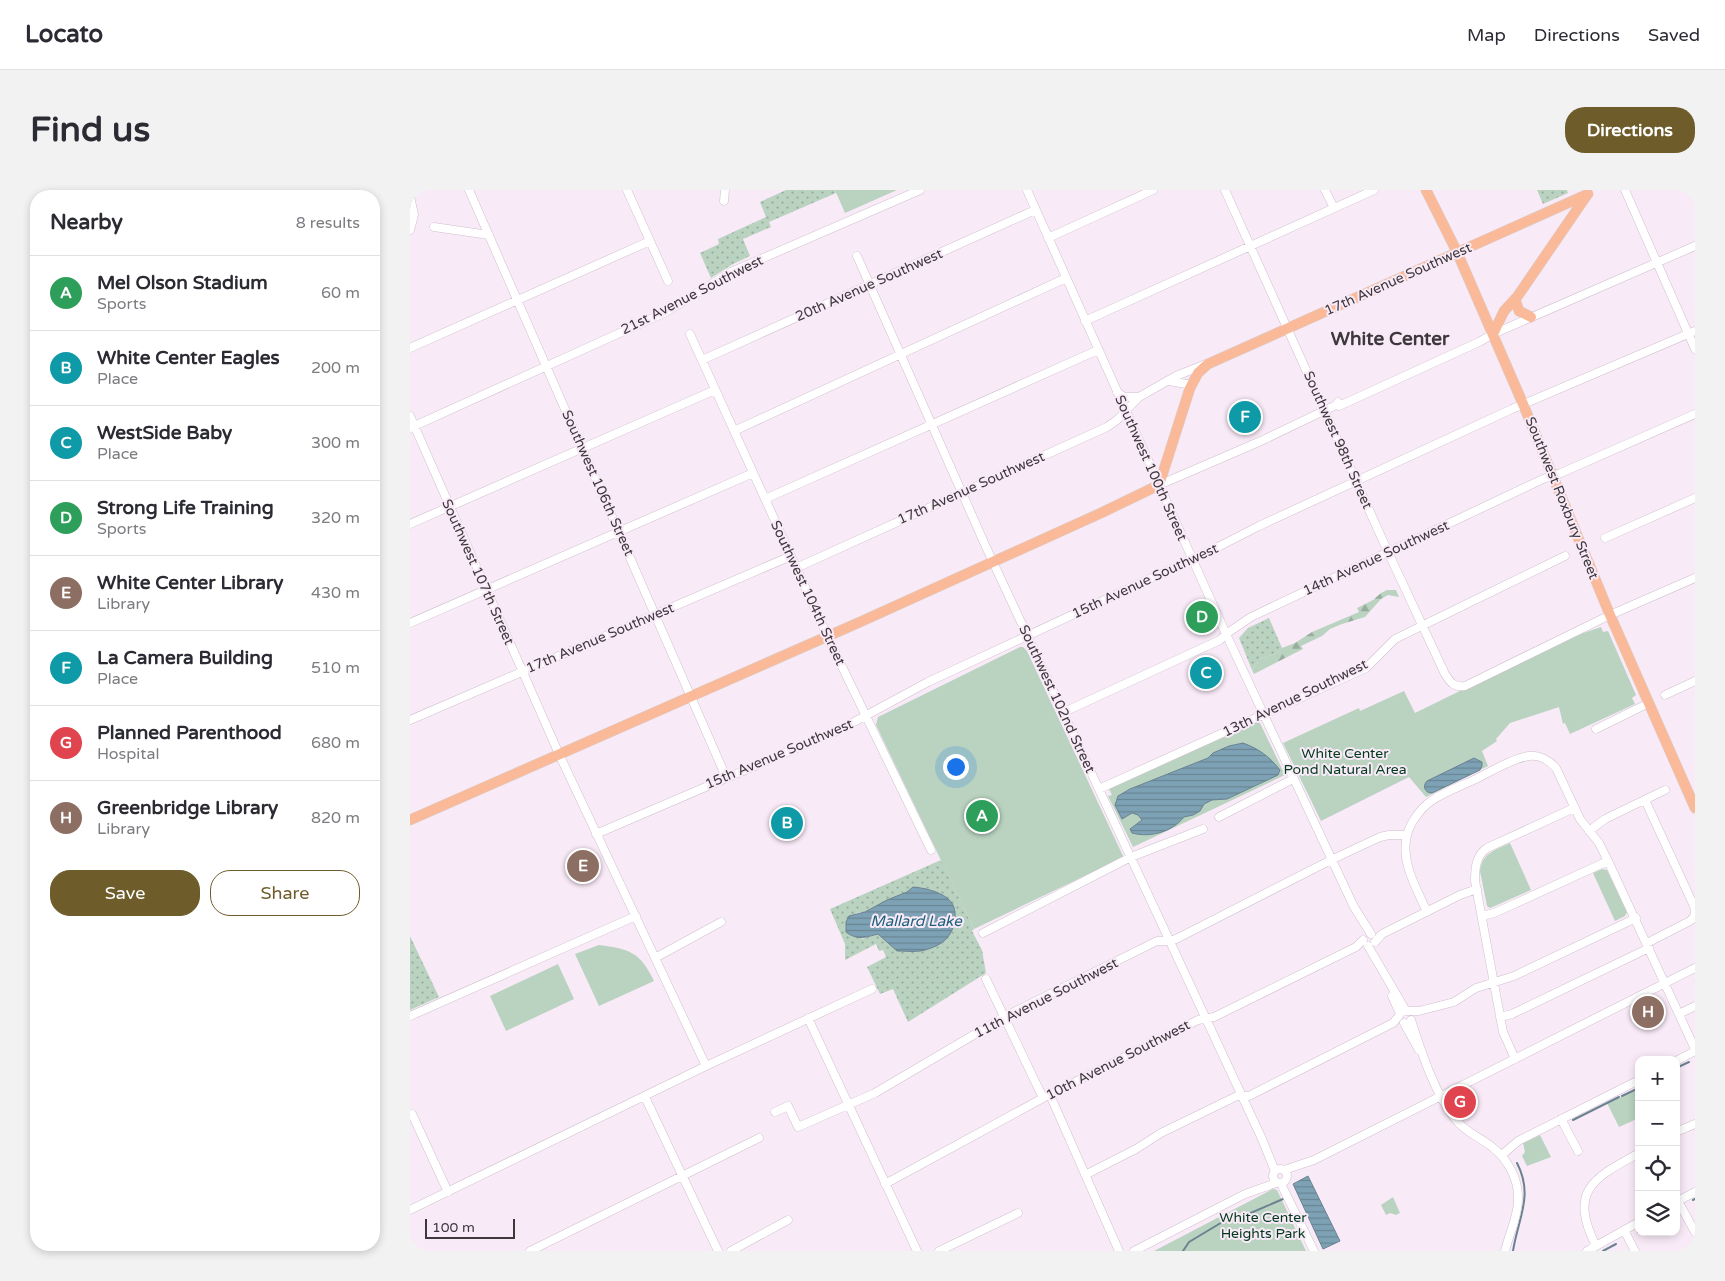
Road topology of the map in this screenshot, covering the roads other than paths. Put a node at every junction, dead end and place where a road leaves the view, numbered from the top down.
1 (469, 190) edge
2 (627, 190) edge
3 (725, 190) edge
4 (920, 190) edge
5 (1027, 190) edge
6 (1153, 190) edge
7 (1225, 190) edge
8 (1326, 190) edge
9 (1374, 190) edge
10 (1426, 190) edge
11 (1625, 190) edge
12 (1589, 192) edge
13 (410, 196) edge
14 (724, 201) dead end
15 (1334, 208) junction
16 (1035, 210) junction
17 (1549, 210) junction
18 (434, 227) dead end
19 (1564, 229) junction
20 (410, 230) edge
21 (489, 235) junction
22 (1048, 238) junction
23 (650, 241) junction
24 (1251, 246) junction
25 (1695, 246) edge
26 (1456, 252) junction
27 (857, 256) dead end
28 (1657, 262) junction
29 (1066, 278) junction
30 (668, 281) dead end
31 (870, 284) junction
32 (1515, 299) junction
33 (517, 300) junction
34 (1482, 311) junction
35 (1504, 311) junction
36 (1531, 317) junction
37 (1085, 320) junction
38 (1288, 329) junction
39 (1692, 333) edge
40 (690, 334) dead end
41 (1493, 334) junction
42 (410, 348) edge
43 (1695, 349) edge
44 (1098, 350) junction
45 (901, 355) junction
46 (702, 360) junction
47 (1208, 364) junction
48 (547, 367) junction
49 (1169, 381) junction
50 (1192, 385) junction
51 (715, 390) junction
52 (1117, 392) junction
53 (1139, 397) junction
54 (1524, 404) junction
55 (1324, 410) junction
56 (1126, 411) junction
57 (1695, 414) edge
58 (410, 416) edge
59 (932, 425) junction
60 (412, 427) edge
61 (734, 431) junction
62 (583, 449) junction
63 (753, 473) junction
64 (1552, 476) junction
65 (1356, 482) junction
66 (1159, 485) junction
67 (962, 492) junction
68 (765, 498) junction
69 (1695, 498) edge
70 (450, 507) junction
71 (410, 524) edge
72 (619, 531) junction
73 (1605, 538) dead end
74 (1388, 552) junction
75 (791, 556) junction
76 (1565, 556) dead end
77 (1192, 560) junction
78 (993, 562) junction
79 (796, 568) junction
80 (1695, 578) edge
81 (486, 589) junction
82 (655, 615) junction
83 (1610, 615) junction
84 (410, 623) edge
85 (1423, 626) junction
86 (1226, 634) junction
87 (828, 636) junction
88 (1028, 636) junction
89 (523, 671) junction
90 (1695, 681) edge
91 (1665, 695) dead end
92 (691, 696) junction
93 (1649, 703) junction
94 (1064, 712) junction
95 (1263, 715) junction
96 (866, 717) junction
97 (410, 720) edge
98 (1596, 729) dead end
99 (559, 754) junction
100 (726, 777) junction
101 (1294, 779) junction
102 (1100, 789) junction
103 (1665, 790) dead end
104 (1645, 800) junction
105 (1574, 808) junction
106 (1695, 808) edge
107 (1219, 817) dead end
108 (410, 820) edge
109 (1202, 829) dead end
110 (1589, 831) junction
111 (596, 834) junction
112 (1407, 835) junction
113 (931, 850) dead end
114 (1131, 858) junction
115 (1331, 860) junction
116 (1608, 861) junction
117 (1477, 889) junction
118 (1427, 912) junction
119 (1695, 913) edge
120 (636, 916) junction
121 (1482, 916) junction
122 (1636, 918) junction
123 (721, 922) dead end
124 (983, 933) dead end
125 (1369, 940) junction
126 (1171, 941) junction
127 (1648, 946) junction
128 (655, 958) junction
129 (1695, 968) edge
130 (986, 978) dead end
131 (1494, 982) junction
132 (1666, 983) junction
133 (872, 989) dead end
134 (1695, 1006) edge
135 (1680, 1014) junction
136 (410, 1016) edge
137 (1004, 1017) junction
138 (1405, 1017) junction
139 (1500, 1017) junction
140 (808, 1018) junction
141 (1207, 1019) junction
142 (1695, 1050) edge
143 (1515, 1059) junction
144 (1680, 1059) edge
145 (706, 1066) junction
146 (1635, 1082) edge
147 (644, 1096) junction
148 (1242, 1096) junction
149 (1441, 1096) junction
150 (1046, 1097) junction
151 (848, 1104) junction
152 (775, 1112) dead end
153 (412, 1114) dead end
154 (1561, 1119) junction
155 (1695, 1124) edge
156 (1680, 1130) edge
157 (759, 1138) dead end
158 (1578, 1151) dead end
159 (1502, 1155) junction
160 (1635, 1155) edge
161 (1085, 1175) junction
162 (683, 1176) junction
163 (1281, 1176) junction
164 (885, 1184) junction
165 (448, 1192) junction
166 (1695, 1192) edge
167 (1680, 1200) edge
168 (1680, 1206) edge
169 (410, 1210) edge
170 (1018, 1212) dead end
171 (788, 1220) dead end
172 (1635, 1224) edge
173 (1624, 1230) junction
174 (1695, 1232) edge
175 (1596, 1246) junction
176 (530, 1251) edge
177 (718, 1251) edge
178 (731, 1251) edge
179 (917, 1251) edge
180 (939, 1251) edge
181 (1119, 1251) edge
182 (1134, 1251) edge
183 (1314, 1251) edge
184 (1505, 1251) edge
185 (1586, 1251) edge
186 (1635, 1251) edge

1 - 21 street, Southwest 106th Street
2 - 23 street
3 - 14 street
4 - 48 street, 21st Avenue Southwest
5 - 16 street, Southwest 100th Street
6 - 22 street
7 - 24 street, Southwest 98th Street
8 - 15 street
9 - 15 street
10 - 26 main road, Southwest Roxbury Street
11 - 28 street
12 - 17 main road, 17th Avenue Southwest
12 - 19 main road
13 - 20 street
15 - 24 street
16 - 22 street, Southwest 100th Street
16 - 31 street, 20th Avenue Southwest
17 - 19 main road
17 - 26 main road, 17th Avenue Southwest
18 - 21 street
19 - 32 main road
21 - 33 street, Southwest 106th Street
22 - 29 street, Southwest 100th Street
23 - 30 street
23 - 33 street
24 - 37 street
24 - 38 street, Southwest 98th Street
25 - 28 street
26 - 34 main road, Southwest Roxbury Street
26 - 38 main road, 17th Avenue Southwest
27 - 31 street, Southwest 102nd Street
28 - 36 street
28 - 39 street
29 - 37 street, Southwest 100th Street
29 - 45 street
31 - 45 street, Southwest 102nd Street
31 - 46 street, 20th Avenue Southwest
32 - 35 main road
32 - 36 main road
33 - 42 street
33 - 48 street, Southwest 106th Street
34 - 35 main road
34 - 41 main road, Southwest Roxbury Street
35 - 41 main road
36 - 41 street
37 - 44 street, Southwest 100th Street
38 - 47 main road, 17th Avenue Southwest
38 - 55 street, Southwest 98th Street
39 - 43 street
39 - 54 street, 15th Avenue Southwest
40 - 46 street, Southwest 104th Street
41 - 54 main road, Southwest Roxbury Street
41 - 55 street
44 - 52 street, Southwest 100th Street
44 - 59 street
45 - 59 street, Southwest 102nd Street
45 - 61 street
46 - 51 street, Southwest 104th Street
47 - 49 street, 17th Avenue Southwest
47 - 50 main road, 17th Avenue Southwest
48 - 60 street, 21st Avenue Southwest
48 - 62 street, Southwest 106th Street
49 - 50 street
49 - 53 street, 17th Avenue Southwest
50 - 66 main road
51 - 61 street, Southwest 104th Street
51 - 62 street
52 - 53 street
52 - 56 street, Southwest 100th Street
53 - 56 street, 17th Avenue Southwest
54 - 64 main road, Southwest Roxbury Street
54 - 65 street, 15th Avenue Southwest
55 - 65 street, Southwest 98th Street
55 - 66 street
56 - 66 street, Southwest 100th Street
56 - 67 street, 17th Avenue Southwest
57 - 64 street, 14th Avenue Southwest
58 - 60 street, Southwest 107th Street
59 - 67 street, Southwest 102nd Street
59 - 68 street
60 - 70 street, Southwest 107th Street
61 - 63 street, Southwest 104th Street
62 - 70 street
62 - 72 street, Southwest 106th Street
63 - 68 street, Southwest 104th Street
63 - 72 street
64 - 74 street, 14th Avenue Southwest
64 - 83 main road, Southwest Roxbury Street
65 - 74 street, Southwest 98th Street
65 - 77 street, 15th Avenue Southwest
66 - 77 street, Southwest 100th Street
66 - 78 main road
67 - 78 street, Southwest 102nd Street
67 - 79 street, 17th Avenue Southwest
68 - 75 street, Southwest 104th Street
69 - 73 street
70 - 71 street
70 - 81 street, Southwest 107th Street
72 - 81 street
72 - 82 street, Southwest 106th Street
74 - 85 street, Southwest 98th Street
74 - 86 street, 14th Avenue Southwest
75 - 79 street, Southwest 104th Street
75 - 82 street, 17th Avenue Southwest
76 - 85 street, 13th Avenue Southwest
77 - 86 street, Southwest 100th Street
77 - 88 street, 15th Avenue Southwest
78 - 87 main road
78 - 88 street, Southwest 102nd Street
79 - 87 street, Southwest 104th Street
80 - 83 street
81 - 84 street
81 - 89 street, Southwest 107th Street
82 - 89 street, 17th Avenue Southwest
82 - 92 street, Southwest 106th Street
83 - 85 street, Southwest 98th Street
83 - 93 main road, Southwest Roxbury Street
85 - 95 street, 13th Avenue Southwest
86 - 94 street, 14th Avenue Southwest
86 - 95 street, Southwest 100th Street
87 - 92 main road
87 - 96 street, Southwest 104th Street
88 - 94 street, Southwest 102nd Street
88 - 96 street, 15th Avenue Southwest
89 - 97 street, 17th Avenue Southwest
89 - 99 street, Southwest 107th Street
90 - 91 street
92 - 99 main road
92 - 100 street, Southwest 106th Street
93 - 98 street
93 - 106 main road, Southwest Roxbury Street
94 - 102 street, Southwest 102nd Street
95 - 101 street, Southwest 100th Street
95 - 102 street, 13th Avenue Southwest
96 - 100 street, 15th Avenue Southwest
96 - 113 street, Southwest 104th Street
99 - 108 main road
99 - 111 street, Southwest 107th Street
100 - 111 street, 15th Avenue Southwest
101 - 107 street
101 - 115 street, Southwest 100th Street
102 - 114 street, Southwest 102nd Street
103 - 104 street
104 - 110 street
104 - 119 street
105 - 110 street
105 - 112 street
105 - 117 street
109 - 114 street
110 - 116 street
111 - 120 street, Southwest 107th Street
112 - 115 street, 11th Avenue Southwest
112 - 118 street
114 - 124 street
114 - 126 street, Southwest 102nd Street
115 - 125 street, Southwest 100th Street
115 - 126 street, 11th Avenue Southwest
116 - 121 street
116 - 122 street
117 - 118 street
117 - 121 street
118 - 125 street
119 - 127 street
120 - 128 street, Southwest 107th Street
120 - 136 street
121 - 131 street
122 - 127 street
122 - 131 street
123 - 128 street
125 - 138 street, Southwest 100th Street
125 - 141 street, 10th Avenue Southwest
126 - 137 street, 11th Avenue Southwest
126 - 141 street, Southwest 102nd Street
127 - 132 street
127 - 139 street
128 - 145 street, Southwest 107th Street
129 - 132 street
130 - 137 street
131 - 138 street
131 - 139 street
132 - 135 street
132 - 143 street
133 - 140 street
134 - 135 street
135 - 142 street
137 - 150 street
137 - 151 street, 11th Avenue Southwest
138 - 148 street
138 - 149 street, Southwest 100th Street
139 - 143 street
140 - 145 street
140 - 151 street
141 - 148 street, Southwest 102nd Street
141 - 150 street, 10th Avenue Southwest
142 - 144 street
143 - 149 street
145 - 147 street
146 - 154 street
147 - 162 street
147 - 165 street
148 - 161 street
148 - 163 street, Southwest 102nd Street
149 - 159 street, Southwest 100th Street
149 - 163 street
150 - 161 street
150 - 164 street, 10th Avenue Southwest
151 - 152 street, 11th Avenue Southwest
151 - 164 street
153 - 165 street
154 - 158 street
154 - 159 street
155 - 156 street
157 - 162 street
159 - 184 street, Southwest 100th Street
160 - 175 street
161 - 181 street
162 - 176 street
162 - 177 street
163 - 182 street
163 - 183 street, Southwest 102nd Street
164 - 179 street
165 - 169 street
166 - 167 street
168 - 174 street
170 - 180 street
171 - 178 street
172 - 173 street
173 - 175 street
173 - 186 street
175 - 185 street

